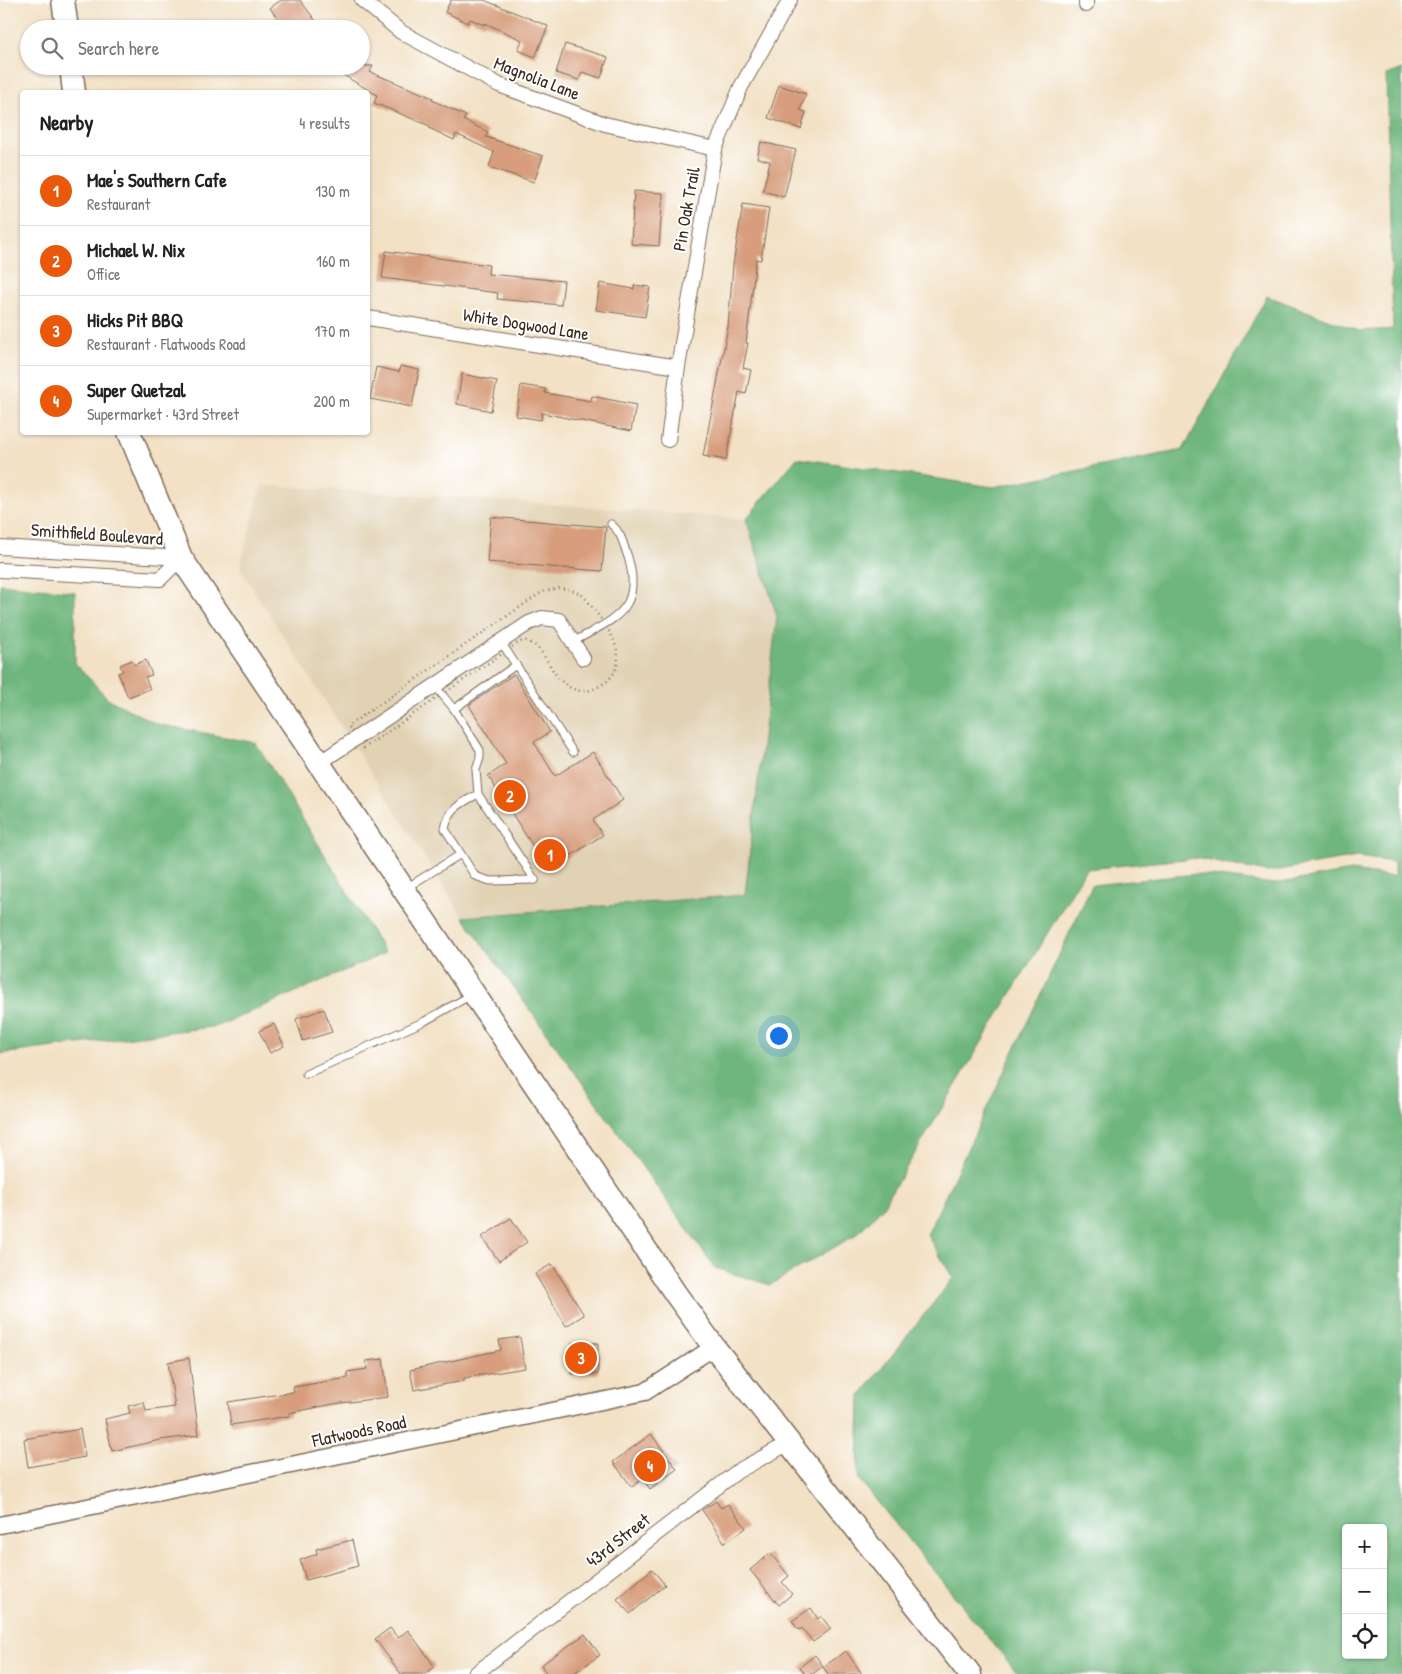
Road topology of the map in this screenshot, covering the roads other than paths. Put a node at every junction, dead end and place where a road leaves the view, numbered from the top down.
1 (63, 0) edge
2 (362, 0) edge
3 (790, 0) edge
4 (66, 20) edge
5 (72, 75) edge
6 (74, 90) edge
7 (716, 149) junction
8 (370, 318) edge
9 (678, 367) junction
10 (130, 435) edge
11 (668, 440) dead end
12 (611, 524) dead end
13 (0, 547) edge
14 (182, 558) junction
15 (0, 570) edge
16 (501, 642) junction
17 (573, 642) junction
18 (583, 658) dead end
19 (516, 665) junction
20 (436, 686) junction
21 (454, 709) junction
22 (573, 752) dead end
23 (319, 763) junction
24 (478, 794) junction
25 (461, 854) junction
26 (404, 889) junction
27 (474, 993) junction
28 (306, 1074) dead end
29 (714, 1347) junction
30 (789, 1443) junction
31 (0, 1525) edge
32 (475, 1674) edge
33 (970, 1674) edge

1 - 4 highway
2 - 7 street, Magnolia Lane
3 - 7 street, Pin Oak Trail
5 - 6 highway
7 - 9 street, Pin Oak Trail
8 - 9 street, White Dogwood Lane
9 - 11 street, Pin Oak Trail
10 - 14 highway
12 - 17 lane
13 - 14 street, Smithfield Boulevard
14 - 15 street, Smithfield Boulevard
14 - 23 highway
16 - 17 street
16 - 19 lane
16 - 20 street
17 - 18 street
19 - 21 lane
19 - 22 lane
20 - 21 lane
20 - 23 street
21 - 24 lane
23 - 26 highway
24 - 25 lane
24 - 25 lane
25 - 26 lane
26 - 27 highway
27 - 28 lane
27 - 29 highway
29 - 30 highway
29 - 31 street, Flatwoods Road
30 - 32 street, 43rd Street
30 - 33 highway

